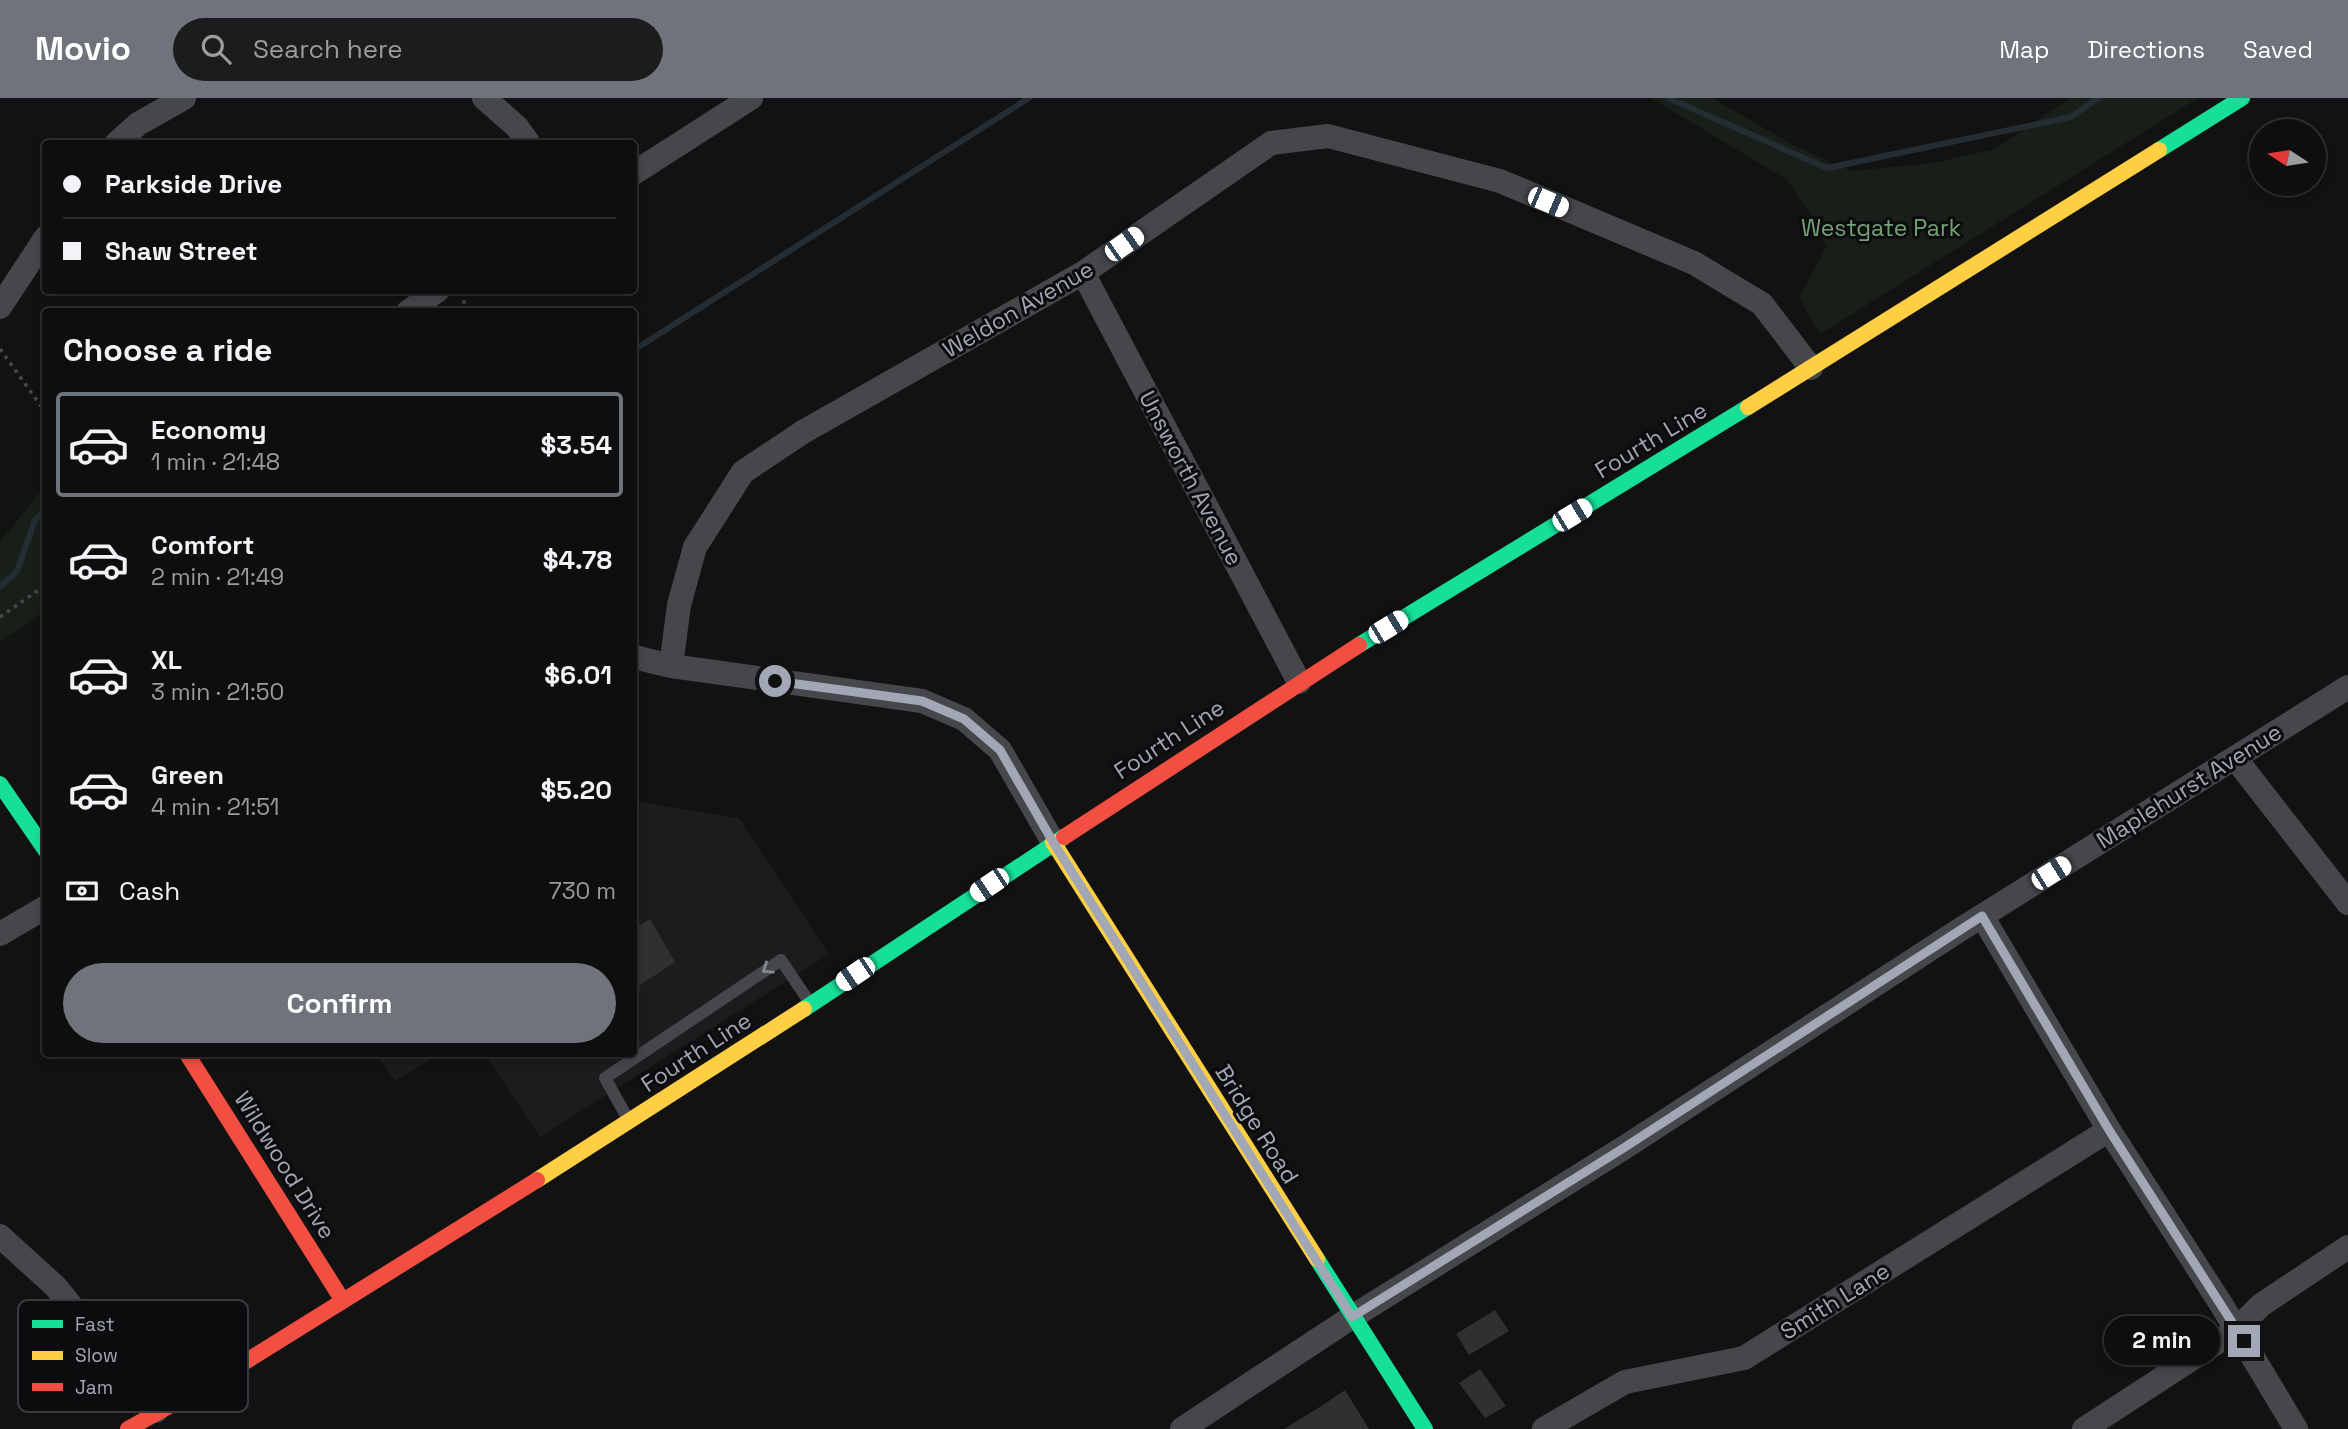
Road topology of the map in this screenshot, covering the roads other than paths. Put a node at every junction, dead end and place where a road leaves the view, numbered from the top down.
1 (184, 98) edge
2 (484, 98) edge
3 (751, 98) edge
4 (2242, 98) edge
5 (120, 140) edge
6 (526, 140) edge
7 (637, 171) edge
8 (42, 243) edge
9 (1083, 273) junction
10 (433, 294) edge
11 (1, 303) edge
12 (413, 308) edge
13 (1811, 368) junction
14 (637, 658) edge
15 (671, 666) junction
16 (1299, 682) junction
17 (2348, 687) edge
18 (2235, 758) junction
19 (0, 784) edge
20 (1053, 842) junction
21 (42, 844) edge
22 (2348, 903) edge
23 (42, 909) edge
24 (1982, 916) junction
25 (0, 934) edge
26 (810, 1004) junction
27 (189, 1057) edge
28 (636, 1057) edge
29 (637, 1057) edge
30 (630, 1122) junction
31 (2109, 1130) junction
32 (0, 1237) edge
33 (2348, 1247) edge
34 (66, 1300) edge
35 (343, 1301) junction
36 (1352, 1317) junction
37 (2236, 1330) junction
38 (248, 1360) edge
39 (154, 1412) edge
40 (128, 1429) edge
41 (1182, 1429) edge
42 (1425, 1429) edge
43 (1544, 1429) edge
44 (2084, 1429) edge
45 (2296, 1429) edge

1 - 5 street
2 - 6 street
3 - 7 street
4 - 13 street, Fourth Line
8 - 11 street
9 - 13 street, Weldon Avenue
9 - 15 street, Weldon Avenue
9 - 16 street, Unsworth Avenue
10 - 12 street
13 - 16 street, Fourth Line
14 - 15 street
15 - 20 street
16 - 20 street, Fourth Line
17 - 18 street, Maplehurst Avenue
18 - 22 street
18 - 24 street, Maplehurst Avenue
19 - 21 street
20 - 26 street, Fourth Line
20 - 36 street, Bridge Road
23 - 25 street
24 - 31 street
24 - 36 street, Maplehurst Avenue
26 -> 29 lane
26 - 30 street, Fourth Line
27 - 35 street, Wildwood Drive
28 -> 30 lane
30 - 35 street, Fourth Line
31 - 37 street
31 - 43 street, Smith Lane
32 - 34 street
33 - 37 street
35 - 38 street, Fourth Line
36 - 41 street, Maplehurst Avenue
36 - 42 street, Bridge Road
37 - 44 street
37 - 45 street
39 - 40 street, Fourth Line

